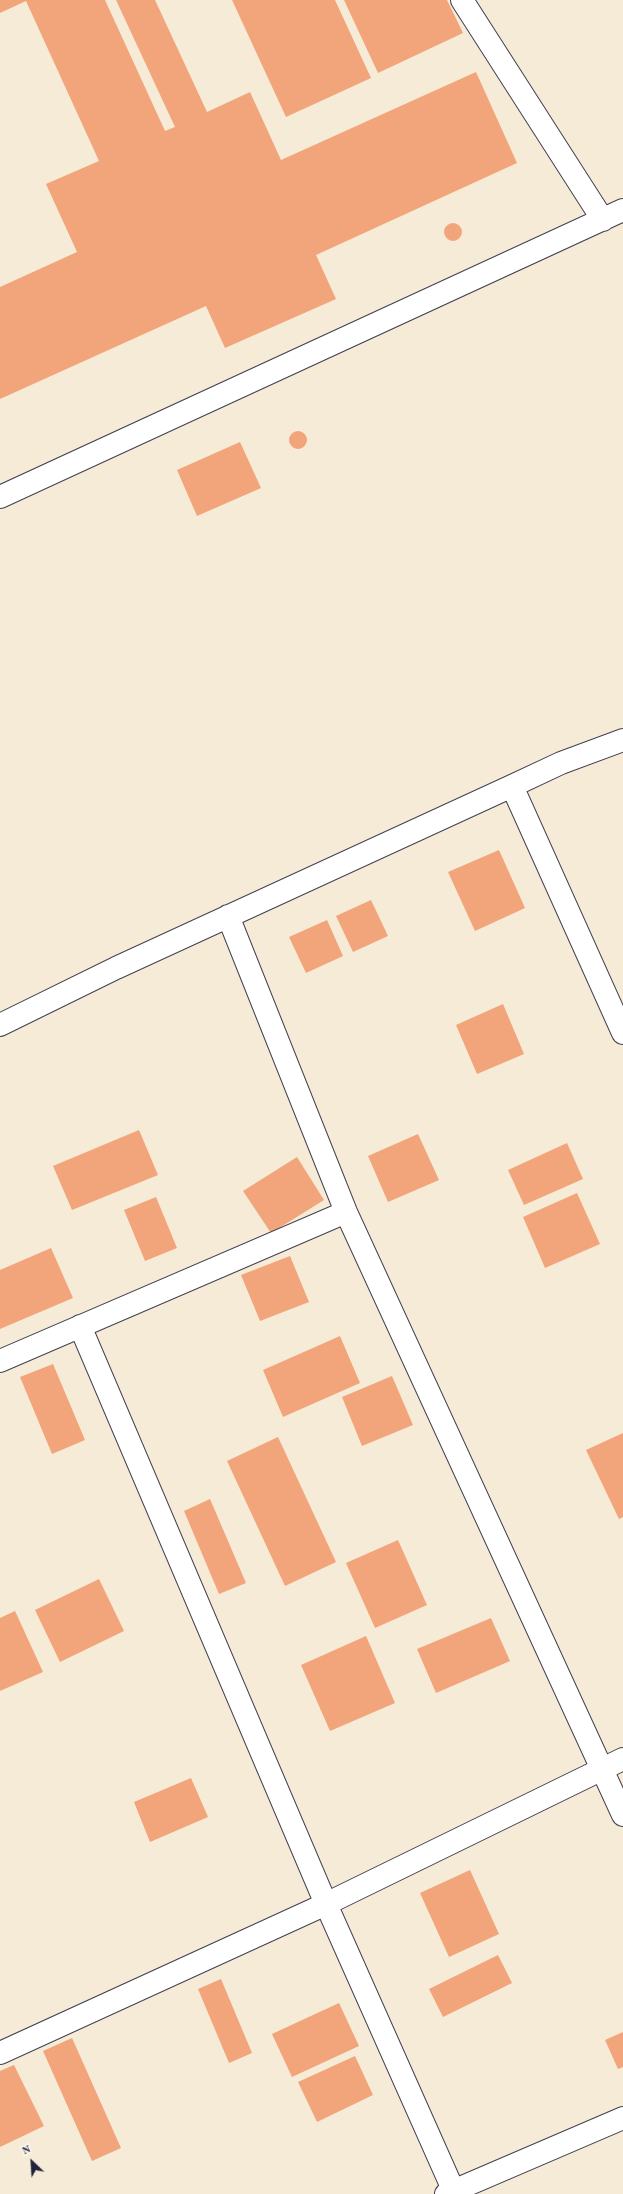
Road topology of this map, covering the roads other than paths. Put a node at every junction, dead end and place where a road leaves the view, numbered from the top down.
1 (462, 0) edge
2 (623, 210) edge
3 (602, 220) junction
4 (0, 498) edge
5 (623, 740) edge
6 (512, 786) junction
7 (228, 916) junction
8 (0, 1025) edge
9 (623, 1033) edge
10 (346, 1212) junction
11 (80, 1326) junction
12 (0, 1361) edge
13 (623, 1759) edge
14 (601, 1768) junction
15 (623, 1815) edge
16 (326, 1904) junction
17 (0, 2053) edge
18 (623, 2118) edge
19 (452, 2193) edge

1 - 3 street
2 - 3 street
3 - 4 street
5 - 6 street
6 - 7 street
6 - 9 street
7 - 8 street
7 - 10 street
10 - 11 street
10 - 14 street
11 - 12 street
11 - 16 street
13 - 14 street
14 - 15 street
14 - 16 street
16 - 17 street
16 - 19 street
18 - 19 street

